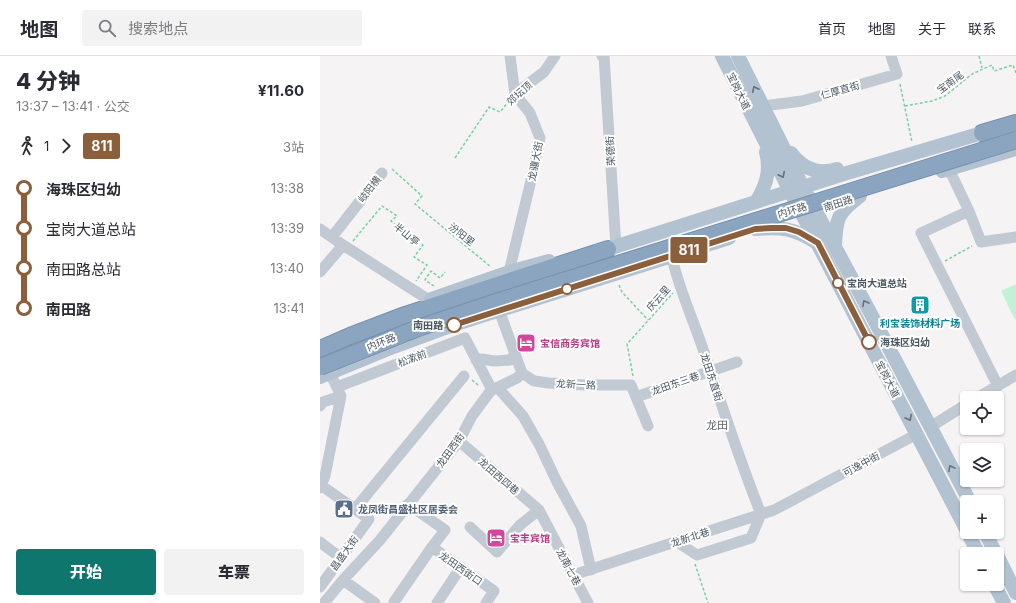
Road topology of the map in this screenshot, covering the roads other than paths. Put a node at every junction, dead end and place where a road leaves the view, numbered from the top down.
1 (510, 56) edge
2 (555, 56) edge
3 (603, 56) edge
4 (722, 56) edge
5 (738, 56) edge
6 (891, 56) edge
7 (515, 94) junction
8 (763, 106) junction
9 (1016, 115) edge
10 (1016, 123) edge
11 (982, 133) joint
12 (1016, 133) edge
13 (761, 134) junction
14 (779, 137) junction
15 (1016, 140) edge
16 (1016, 149) edge
17 (885, 162) junction
18 (845, 166) junction
19 (949, 169) junction
20 (382, 172) road end
21 (852, 184) junction
22 (799, 194) junction
23 (860, 196) junction
24 (756, 202) junction
25 (969, 211) junction
26 (809, 212) junction
27 (715, 220) junction
28 (320, 229) edge
29 (755, 229) junction
30 (332, 237) junction
31 (1016, 237) edge
32 (818, 243) junction
33 (642, 244) junction
34 (348, 247) junction
35 (835, 247) junction
36 (612, 248) junction
37 (673, 262) dead end
38 (320, 272) edge
39 (505, 273) junction
40 (430, 300) junction
41 (499, 310) junction
42 (426, 317) junction
43 (432, 332) junction
44 (382, 334) junction
45 (320, 344) edge
46 (320, 349) edge
47 (388, 349) junction
48 (515, 354) junction
49 (320, 359) edge
50 (476, 360) junction
51 (737, 362) dead end
52 (521, 371) junction
53 (710, 371) junction
54 (323, 372) edge
55 (1016, 375) edge
56 (464, 376) dead end
57 (998, 386) junction
58 (495, 389) junction
59 (339, 391) junction
60 (989, 391) edge
61 (636, 397) junction
62 (320, 406) edge
63 (960, 408) edge
64 (648, 426) dead end
65 (930, 427) junction
66 (917, 434) junction
67 (459, 441) junction
68 (321, 487) edge
69 (805, 494) joint
70 (966, 495) edge
71 (408, 504) junction
72 (355, 509) junction
73 (539, 510) junction
74 (760, 514) junction
75 (960, 518) edge
76 (470, 527) dead end
77 (320, 542) edge
78 (676, 542) junction
79 (432, 548) junction
80 (341, 558) junction
81 (461, 567) junction
82 (1004, 569) edge
83 (591, 570) junction
84 (573, 575) junction
85 (343, 580) junction
86 (320, 587) edge
87 (998, 591) edge
88 (1016, 593) edge
89 (394, 602) edge
90 (324, 603) edge
91 (375, 603) edge
92 (437, 603) edge
93 (486, 603) edge
94 (588, 603) edge
95 (1004, 603) edge

1 - 7 street
2 - 7 street, 郊坛顶
3 - 36 street, 荣德街
4 - 13 main road, 宝岗大道
8 -> 5 main road, 宝岗大道
6 - 8 street, 仁厚直街
7 - 39 street, 龙骧大街
8 - 14 main road, 宝岗大道
9 - 18 main road
10 - 11 highway
11 - 17 main road
12 - 21 main road, 南田路
12 - 49 highway, 内环路
13 -> 22 main road, 宝岗大道
13 - 24 main road
14 - 18 main road
14 - 22 main road, 宝岗大道
15 - 54 highway, 内环路, bridge
16 - 19 main road, 南田路
17 - 18 main road
17 - 21 main road
17 - 22 main road
19 - 23 main road, 南田路
19 - 25 street
20 - 30 street, 岐阳横
21 - 22 main road, 南田路
22 - 24 main road
22 - 26 main road, 宝岗大道
22 - 27 main road, 南田路
23 - 26 main road, 南田路
23 - 35 main road
24 - 27 main road
25 - 31 street
25 - 57 street
26 - 29 main road, 南田路
26 - 32 main road, 宝岗大道
26 - 35 main road, 宝岗大道
27 - 33 main road
27 - 33 main road
28 - 30 street
29 - 32 main road
29 - 41 main road, 南田路
30 - 34 street
32 -> 66 main road, 宝岗大道
33 - 36 main road
33 - 42 main road
34 - 38 street
34 - 40 street
65 -> 35 main road, 宝岗大道
36 - 39 main road
36 - 46 highway
37 - 53 street, 龙田东直街
39 - 40 main road
40 - 45 main road
41 - 43 main road, 南田路
41 - 48 street
42 - 43 street
42 - 44 main road
43 - 47 main road, 南田路
44 - 47 street
44 - 49 main road
47 - 54 main road, 南田路
48 - 50 street
48 - 52 street
50 - 58 street, 松漱前
50 - 59 street, 松漱前
51 - 53 street, 龙田东三巷
52 - 58 street, 龙田西街
52 - 61 street, 龙新一路
53 - 61 street, 龙田东三巷
53 - 74 street, 龙田东直街
54 - 59 street
55 - 57 street
56 - 72 street
57 - 60 street
58 - 67 street, 龙田西街
58 - 83 street, 松漱前
59 - 62 street
59 - 68 street
61 - 64 street
63 - 65 street
70 -> 65 main road, 宝岗大道
66 - 69 street, 可逸中街
66 - 75 main road, 宝岗大道
67 - 71 street, 龙田西街
67 - 73 street, 龙田西四巷
68 - 72 street
69 - 74 street, 龙新北巷
71 - 79 street, 龙田西街口
71 - 85 street, 龙田西街
72 - 80 street, 昌盛大街
73 - 76 street
73 - 84 street, 龙南七巷
74 - 78 street, 龙新北巷
74 - 78 street
77 - 80 street
78 - 83 street, 龙新北巷
79 - 81 street, 龙田西街口
79 - 89 street
80 - 86 street, 昌盛大街
81 - 92 street
81 - 93 street, 龙田西街口
82 - 88 main road
83 - 84 street, 龙新北巷
84 - 94 street, 龙南七巷
85 - 90 street
85 - 91 street
87 - 95 main road

